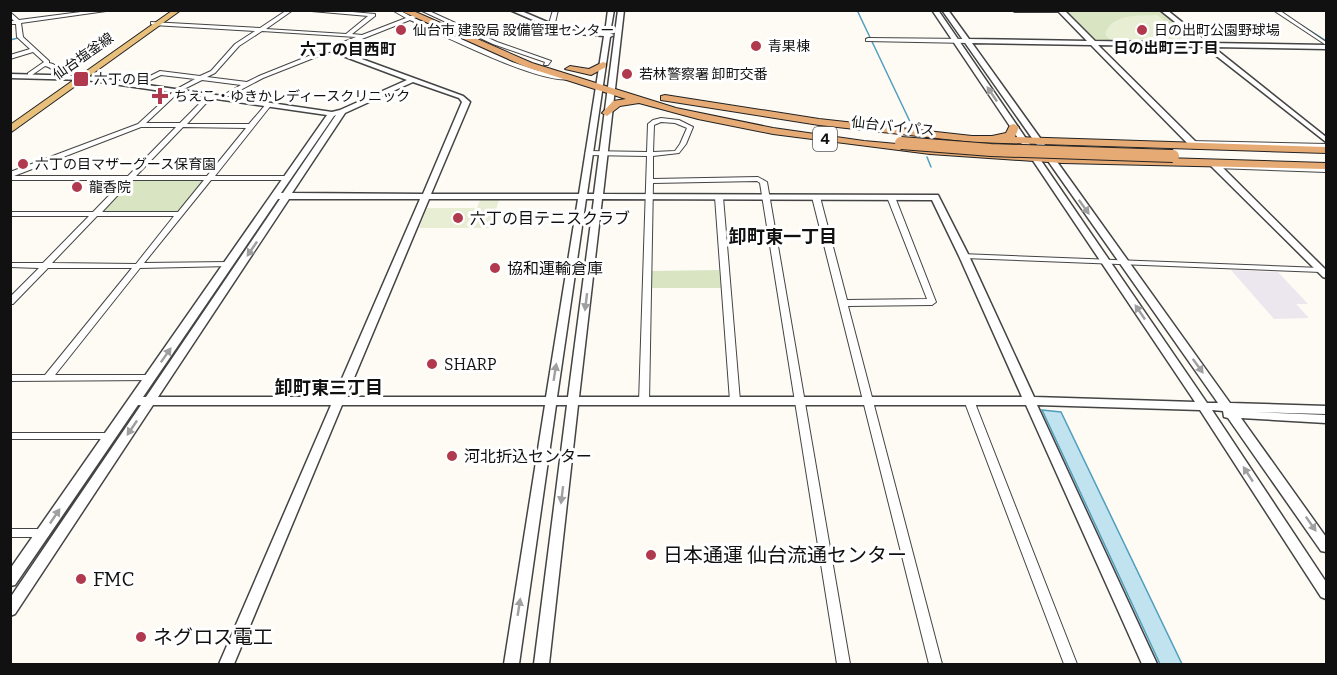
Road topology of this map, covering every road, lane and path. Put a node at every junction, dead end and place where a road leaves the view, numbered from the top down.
1 (111, 10) edge
2 (171, 10) edge
3 (178, 10) edge
4 (291, 10) edge
5 (302, 10) edge
6 (394, 10) edge
7 (403, 10) edge
8 (513, 10) edge
9 (556, 10) edge
10 (610, 10) edge
11 (621, 10) edge
12 (935, 10) edge
13 (945, 10) edge
14 (1163, 10) edge
15 (1275, 10) edge
16 (1283, 10) edge
17 (1015, 11) edge
18 (1060, 11) edge
19 (10, 13) edge
20 (416, 14) edge
21 (18, 22) junction
22 (10, 23) edge
23 (156, 23) junction
24 (551, 27) junction
25 (260, 30) junction
26 (347, 35) junction
27 (607, 35) junction
28 (618, 35) junction
29 (363, 36) junction
30 (20, 37) junction
31 (1326, 38) edge
32 (10, 39) edge
33 (871, 40) dead end
34 (956, 41) junction
35 (968, 41) junction
36 (1093, 44) junction
37 (1208, 46) junction
38 (1326, 46) edge
39 (33, 50) junction
40 (329, 50) junction
41 (10, 57) edge
42 (45, 64) junction
43 (549, 65) junction
44 (603, 65) junction
45 (59, 70) dead end
46 (30, 74) junction
47 (10, 75) edge
48 (83, 76) junction
49 (200, 78) junction
50 (411, 80) junction
51 (140, 83) junction
52 (247, 84) junction
53 (606, 86) junction
54 (179, 90) junction
55 (227, 95) junction
56 (217, 96) junction
57 (664, 101) junction
58 (269, 105) junction
59 (337, 113) junction
60 (607, 113) junction
61 (10, 123) edge
62 (140, 125) junction
63 (182, 126) junction
64 (252, 126) junction
65 (1014, 127) junction
66 (10, 130) edge
67 (972, 140) junction
68 (1326, 140) edge
69 (901, 142) junction
70 (1025, 143) junction
71 (1039, 143) junction
72 (1193, 144) junction
73 (1326, 148) edge
74 (588, 153) junction
75 (603, 153) junction
76 (650, 153) junction
77 (1326, 158) edge
78 (1035, 159) junction
79 (1050, 159) junction
80 (1215, 165) junction
81 (1326, 168) edge
82 (10, 177) edge
83 (131, 178) junction
84 (210, 178) junction
85 (288, 178) junction
86 (650, 181) junction
87 (281, 196) junction
88 (426, 196) junction
89 (649, 196) junction
90 (719, 196) junction
91 (582, 197) junction
92 (599, 197) junction
93 (765, 197) junction
94 (816, 197) junction
95 (891, 197) junction
96 (10, 214) edge
97 (97, 214) junction
98 (181, 214) junction
99 (964, 256) junction
100 (1106, 263) junction
101 (228, 264) junction
102 (1125, 264) junction
103 (10, 265) edge
104 (46, 266) junction
105 (138, 266) junction
106 (1324, 273) edge
107 (10, 302) edge
108 (843, 303) junction
109 (10, 378) edge
110 (48, 378) junction
111 (150, 378) junction
112 (134, 401) junction
113 (150, 401) junction
114 (337, 401) junction
115 (735, 401) junction
116 (1030, 401) junction
117 (550, 402) junction
118 (573, 402) junction
119 (644, 402) junction
120 (799, 402) junction
121 (868, 403) junction
122 (970, 403) junction
123 (1205, 408) junction
124 (1230, 410) junction
125 (1326, 410) edge
126 (1326, 419) edge
127 (10, 436) edge
128 (110, 436) junction
129 (10, 533) edge
130 (44, 533) junction
131 (1326, 547) edge
132 (10, 581) edge
133 (1326, 593) edge
134 (10, 610) edge
135 (226, 664) edge
136 (511, 664) edge
137 (541, 664) edge
138 (844, 664) edge
139 (936, 664) edge
140 (1071, 664) edge
141 (1149, 664) edge

1 - 21 street
2 - 23 main road, 仙台塩釜線
3 - 23 main road, 仙台塩釜線
4 - 25 street
5 - 26 street
6 - 20 street
7 - 20 highway, 仙台バイパス / 4
8 - 24 street
9 - 24 street
10 - 27 street
11 - 28 street
12 - 34 street
13 - 35 street
14 - 37 street
15 - 38 street
16 - 31 street
17 - 18 street
18 - 36 street
19 - 21 street
20 - 29 street
20 - 43 highway, 仙台バイパス / 4
20 - 53 highway, 仙台バイパス / 4
21 - 22 street
21 - 30 street
23 - 25 street
23 - 48 main road, 仙台塩釜線
24 - 27 street
25 - 26 street
25 - 49 street
26 - 29 street
27 - 28 street
27 - 44 street
28 - 53 street
29 - 40 street
30 - 32 street
30 - 39 street
33 - 34 street
34 - 35 street
65 -> 34 street
35 - 36 street
35 - 71 street
36 - 37 street
36 - 72 street
37 - 38 street
37 - 68 street
39 - 41 street
39 - 42 street
40 - 50 street
40 - 52 street
42 - 45 street
42 - 46 street
43 - 44 highway
43 - 53 highway, 仙台バイパス / 4
44 - 53 street
46 - 47 street
46 - 48 street
47 - 48 street
48 - 51 street
48 - 54 street
48 - 61 main road, 仙台塩釜線
48 - 66 main road, 仙台塩釜線
49 - 51 street
49 - 52 street
49 - 54 street
50 - 59 street
50 - 88 street
51 - 54 street
52 - 55 street
53 - 57 highway, 4
53 - 60 street
53 - 69 highway, 仙台バイパス / 4
53 - 74 street
54 - 55 street
54 - 56 street
54 - 62 street
55 - 56 street
55 - 59 street
56 - 58 street
56 - 63 street
57 - 60 highway
57 - 67 highway, 4
57 - 69 highway, 仙台バイパス / 4
57 - 78 highway, 4
58 - 59 street
58 - 64 street
59 - 85 street
59 - 87 street
60 - 75 street
62 - 63 street
62 - 82 street
63 - 64 street
63 - 83 street
64 - 84 street
65 - 67 highway
65 - 70 street
67 - 70 highway, 4
69 - 77 highway, 仙台バイパス / 4, bridge
70 - 71 highway, 4
70 - 78 street
71 - 72 highway, 4
71 - 79 street
72 - 73 highway, 4
74 - 75 street
74 - 91 street
75 - 76 street
75 - 92 street
76 - 76 street
76 - 86 street
78 - 79 highway, 4
78 - 100 street
79 - 80 highway, 4
79 -> 102 street
80 - 81 highway, 4
80 - 106 street
82 - 83 street
83 - 84 street
83 - 97 street
84 - 85 street
84 - 98 street
85 - 87 street
86 - 89 street
86 - 93 street
87 - 88 street
87 - 101 street
87 -> 113 street
88 - 91 street
88 - 114 street
89 - 90 street
89 - 92 street
89 - 119 street
90 - 93 street
90 - 115 street
91 - 92 street
117 -> 91 street
92 -> 118 street
93 - 94 street
93 - 120 street
94 - 95 street
94 - 108 street
95 - 99 street
95 - 108 street
96 - 97 street
97 - 98 street
97 - 104 street
98 - 105 street
99 - 100 street
99 - 116 street
100 - 102 street
123 -> 100 street
101 - 105 street
111 -> 101 street
102 - 106 street
102 -> 124 street
103 - 104 street
104 - 105 street
104 - 107 street
105 - 110 street
108 - 121 street
109 - 110 street
110 - 111 street
111 - 112 street
112 - 113 street
112 - 128 street
113 - 114 street
113 -> 134 street
114 - 117 street
114 - 135 street
115 - 119 street
115 - 120 street
116 - 122 street
116 - 123 street
116 - 141 street
117 - 118 street
136 -> 117 street
118 - 119 street
118 -> 137 street
120 - 121 street
120 - 138 street
121 - 122 street
121 - 139 street
122 - 140 street
123 - 124 street
133 -> 123 street
124 - 125 street
124 - 126 street
124 -> 131 street
127 - 128 street
130 -> 128 street
129 - 130 street
130 - 132 street

